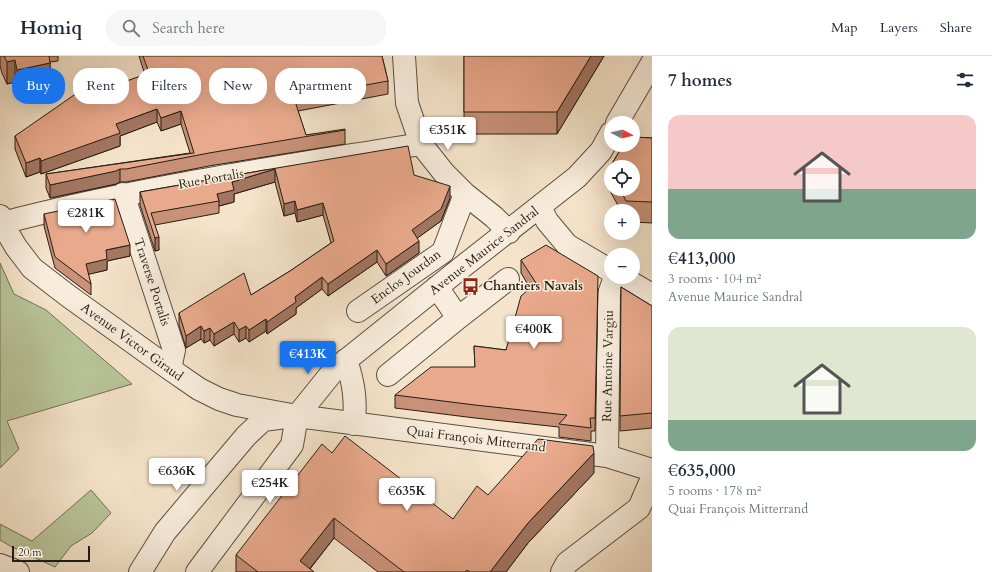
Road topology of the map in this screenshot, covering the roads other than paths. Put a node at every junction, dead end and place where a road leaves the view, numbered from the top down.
1 (404, 56) edge
2 (652, 63) edge
3 (621, 116) edge
4 (421, 144) junction
5 (604, 146) edge
6 (123, 194) junction
7 (465, 194) junction
8 (540, 207) junction
9 (1, 219) edge
10 (509, 232) junction
11 (604, 267) edge
12 (508, 279) dead end
13 (613, 284) edge
14 (633, 284) edge
15 (436, 287) junction
16 (652, 295) edge
17 (358, 311) dead end
18 (458, 318) junction
19 (346, 360) junction
20 (170, 370) junction
21 (388, 375) dead end
22 (297, 416) junction
23 (354, 424) junction
24 (607, 456) junction
25 (652, 470) edge
26 (652, 478) edge
27 (0, 565) edge
28 (18, 572) edge
29 (140, 572) edge
30 (197, 572) edge
31 (562, 572) edge

1 - 4 street
2 - 3 street
4 - 6 street, Rue Portalis
4 - 7 street
5 - 8 street, Avenue Maurice Sandral
6 - 9 street, Rue Portalis
6 - 20 street, Traverse Portalis
7 - 10 street
7 - 17 street, Enclos Jourdan
8 - 10 street, Avenue Maurice Sandral
8 - 11 street
9 - 20 street, Avenue Victor Giraud
10 - 15 street, Avenue Maurice Sandral
12 - 18 street
13 - 24 street, Rue Antoine Vargiu
14 - 16 street
15 - 18 street
15 - 19 street, Avenue Maurice Sandral
18 - 21 street
19 - 22 street, Avenue Maurice Sandral
19 - 23 street
20 - 22 street, Avenue Victor Giraud
22 - 23 street, Quai François Mitterrand
22 - 29 street
22 - 30 street
23 - 24 street, Quai François Mitterrand
24 - 25 street, Quai François Mitterrand
26 - 31 street
27 - 28 street

